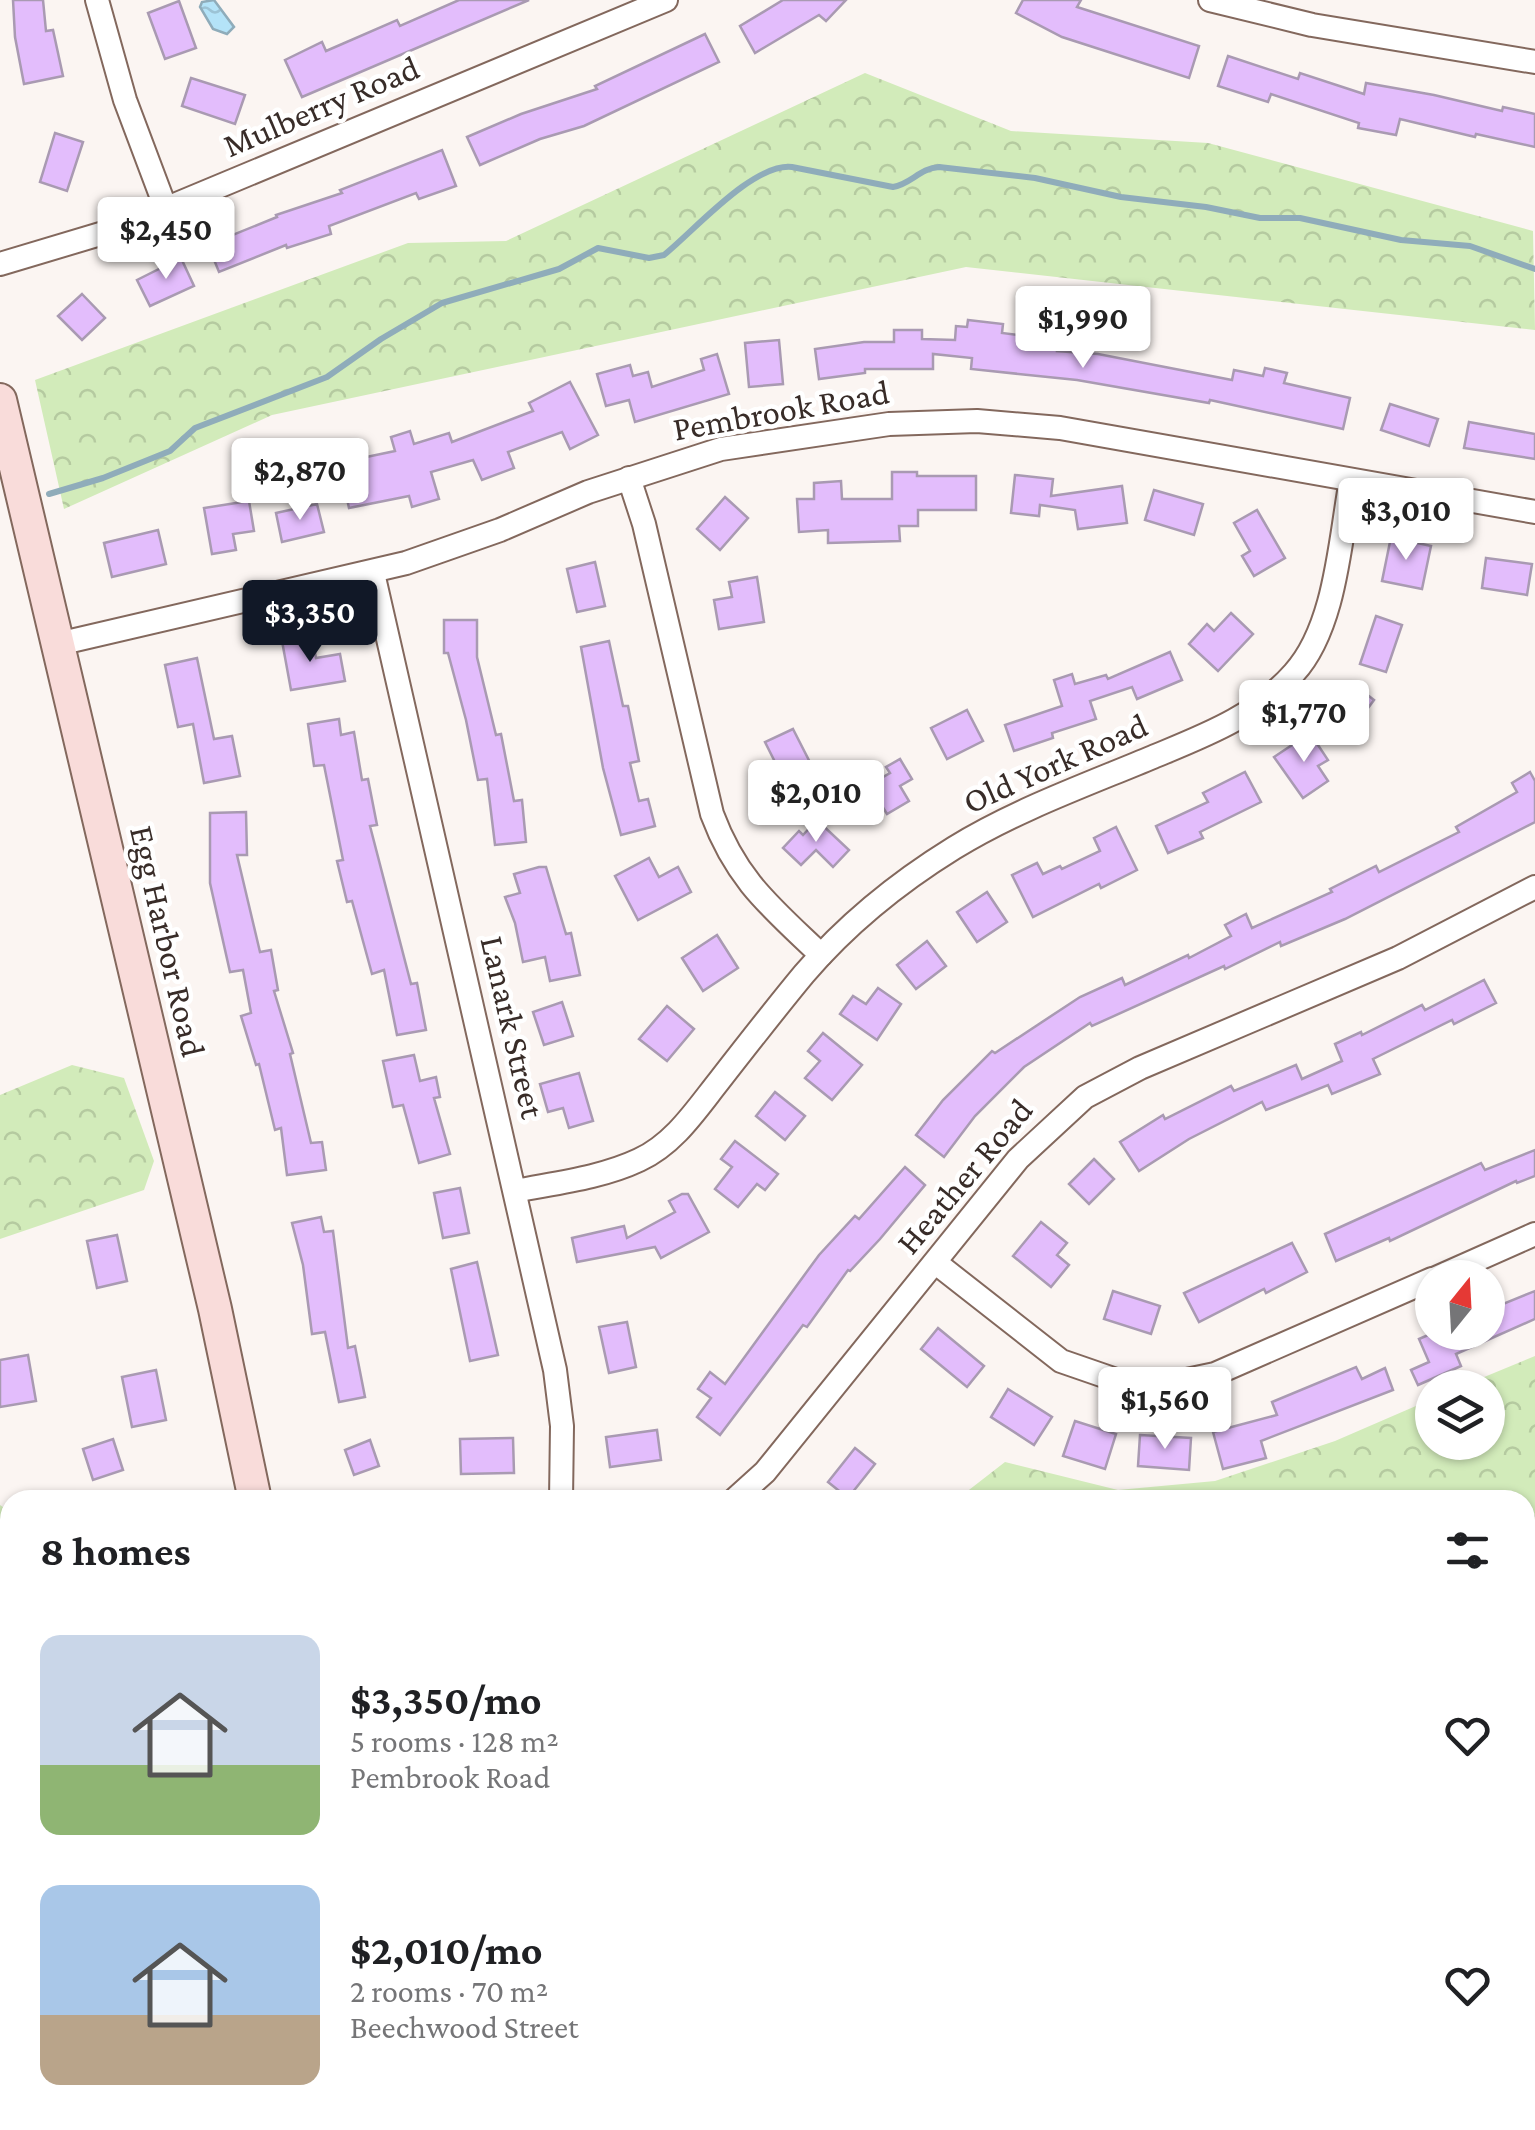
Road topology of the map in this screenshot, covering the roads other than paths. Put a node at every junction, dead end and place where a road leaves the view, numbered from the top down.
1 (98, 0) edge
2 (666, 0) edge
3 (1210, 0) edge
4 (1535, 62) edge
5 (166, 209) junction
6 (0, 264) edge
7 (0, 400) edge
8 (629, 478) junction
9 (1351, 480) junction
10 (1535, 512) edge
11 (373, 572) junction
12 (58, 644) junction
13 (1535, 887) edge
14 (822, 955) junction
15 (514, 1191) junction
16 (1535, 1234) edge
17 (1475, 1260) edge
18 (936, 1263) junction
19 (1415, 1286) edge
20 (253, 1490) edge
21 (560, 1490) edge
22 (745, 1490) edge

1 - 5 street
2 - 5 street, Mulberry Road
3 - 4 street
5 - 6 street, Mulberry Road
7 - 12 main road, Egg Harbor Road
8 - 9 street, Pembrook Road
8 - 11 street, Pembrook Road
8 - 14 street
9 - 10 street, Pembrook Road
9 - 14 street, Old York Road
11 - 12 street, Pembrook Road
11 - 15 street, Lanark Street
12 - 20 main road, Egg Harbor Road
13 - 18 street, Heather Road
14 - 15 street, Old York Road
15 - 21 street, Lanark Street
16 - 17 street
18 - 19 street
18 - 22 street, Heather Road

